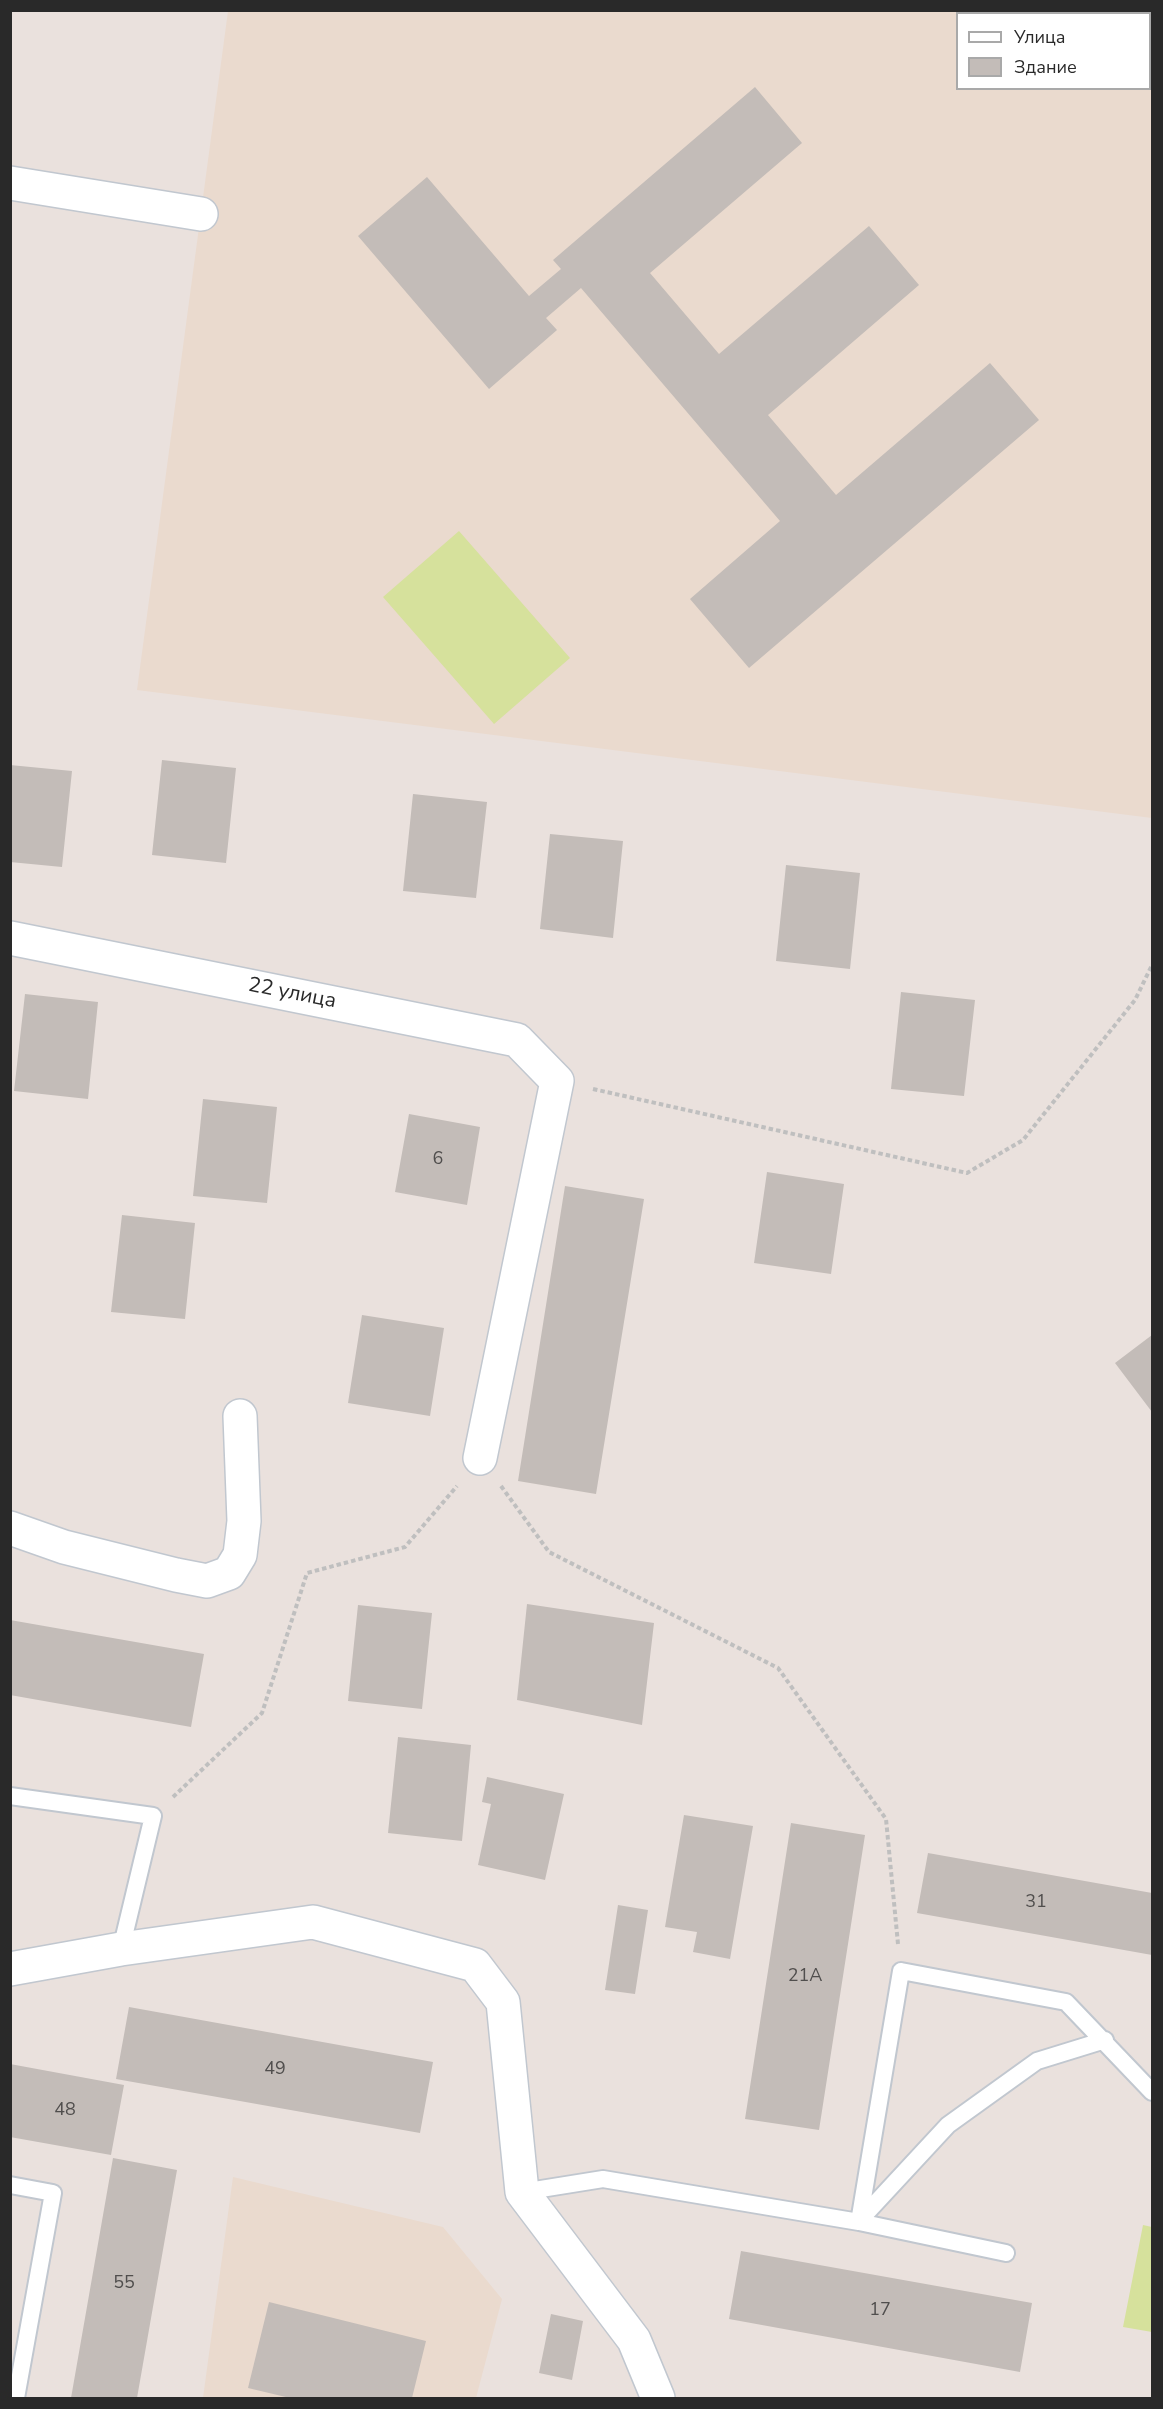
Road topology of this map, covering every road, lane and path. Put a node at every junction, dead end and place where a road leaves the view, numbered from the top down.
1 (10, 183) edge
2 (201, 214) dead end
3 (10, 938) edge
4 (1152, 964) edge
5 (557, 1081) junction
6 (240, 1416) dead end
7 (480, 1458) junction
8 (10, 1528) edge
9 (10, 1796) edge
10 (153, 1816) junction
11 (121, 1949) junction
12 (10, 1969) edge
13 (901, 1971) junction
14 (1105, 2040) junction
15 (1152, 2092) edge
16 (10, 2186) edge
17 (522, 2192) junction
18 (859, 2222) junction
19 (1006, 2253) dead end
20 (16, 2398) edge
21 (658, 2398) edge

1 - 2 street
3 - 5 street, 22 улица
4 - 5 path
5 - 7 street
6 - 8 street
7 - 10 path
7 - 13 path
9 - 10 lane
10 - 11 lane
11 - 12 street
11 - 17 street
13 - 14 lane
13 - 18 lane
14 - 15 lane
14 - 18 lane
16 - 20 lane
17 - 18 lane
17 - 21 street
18 - 19 lane

